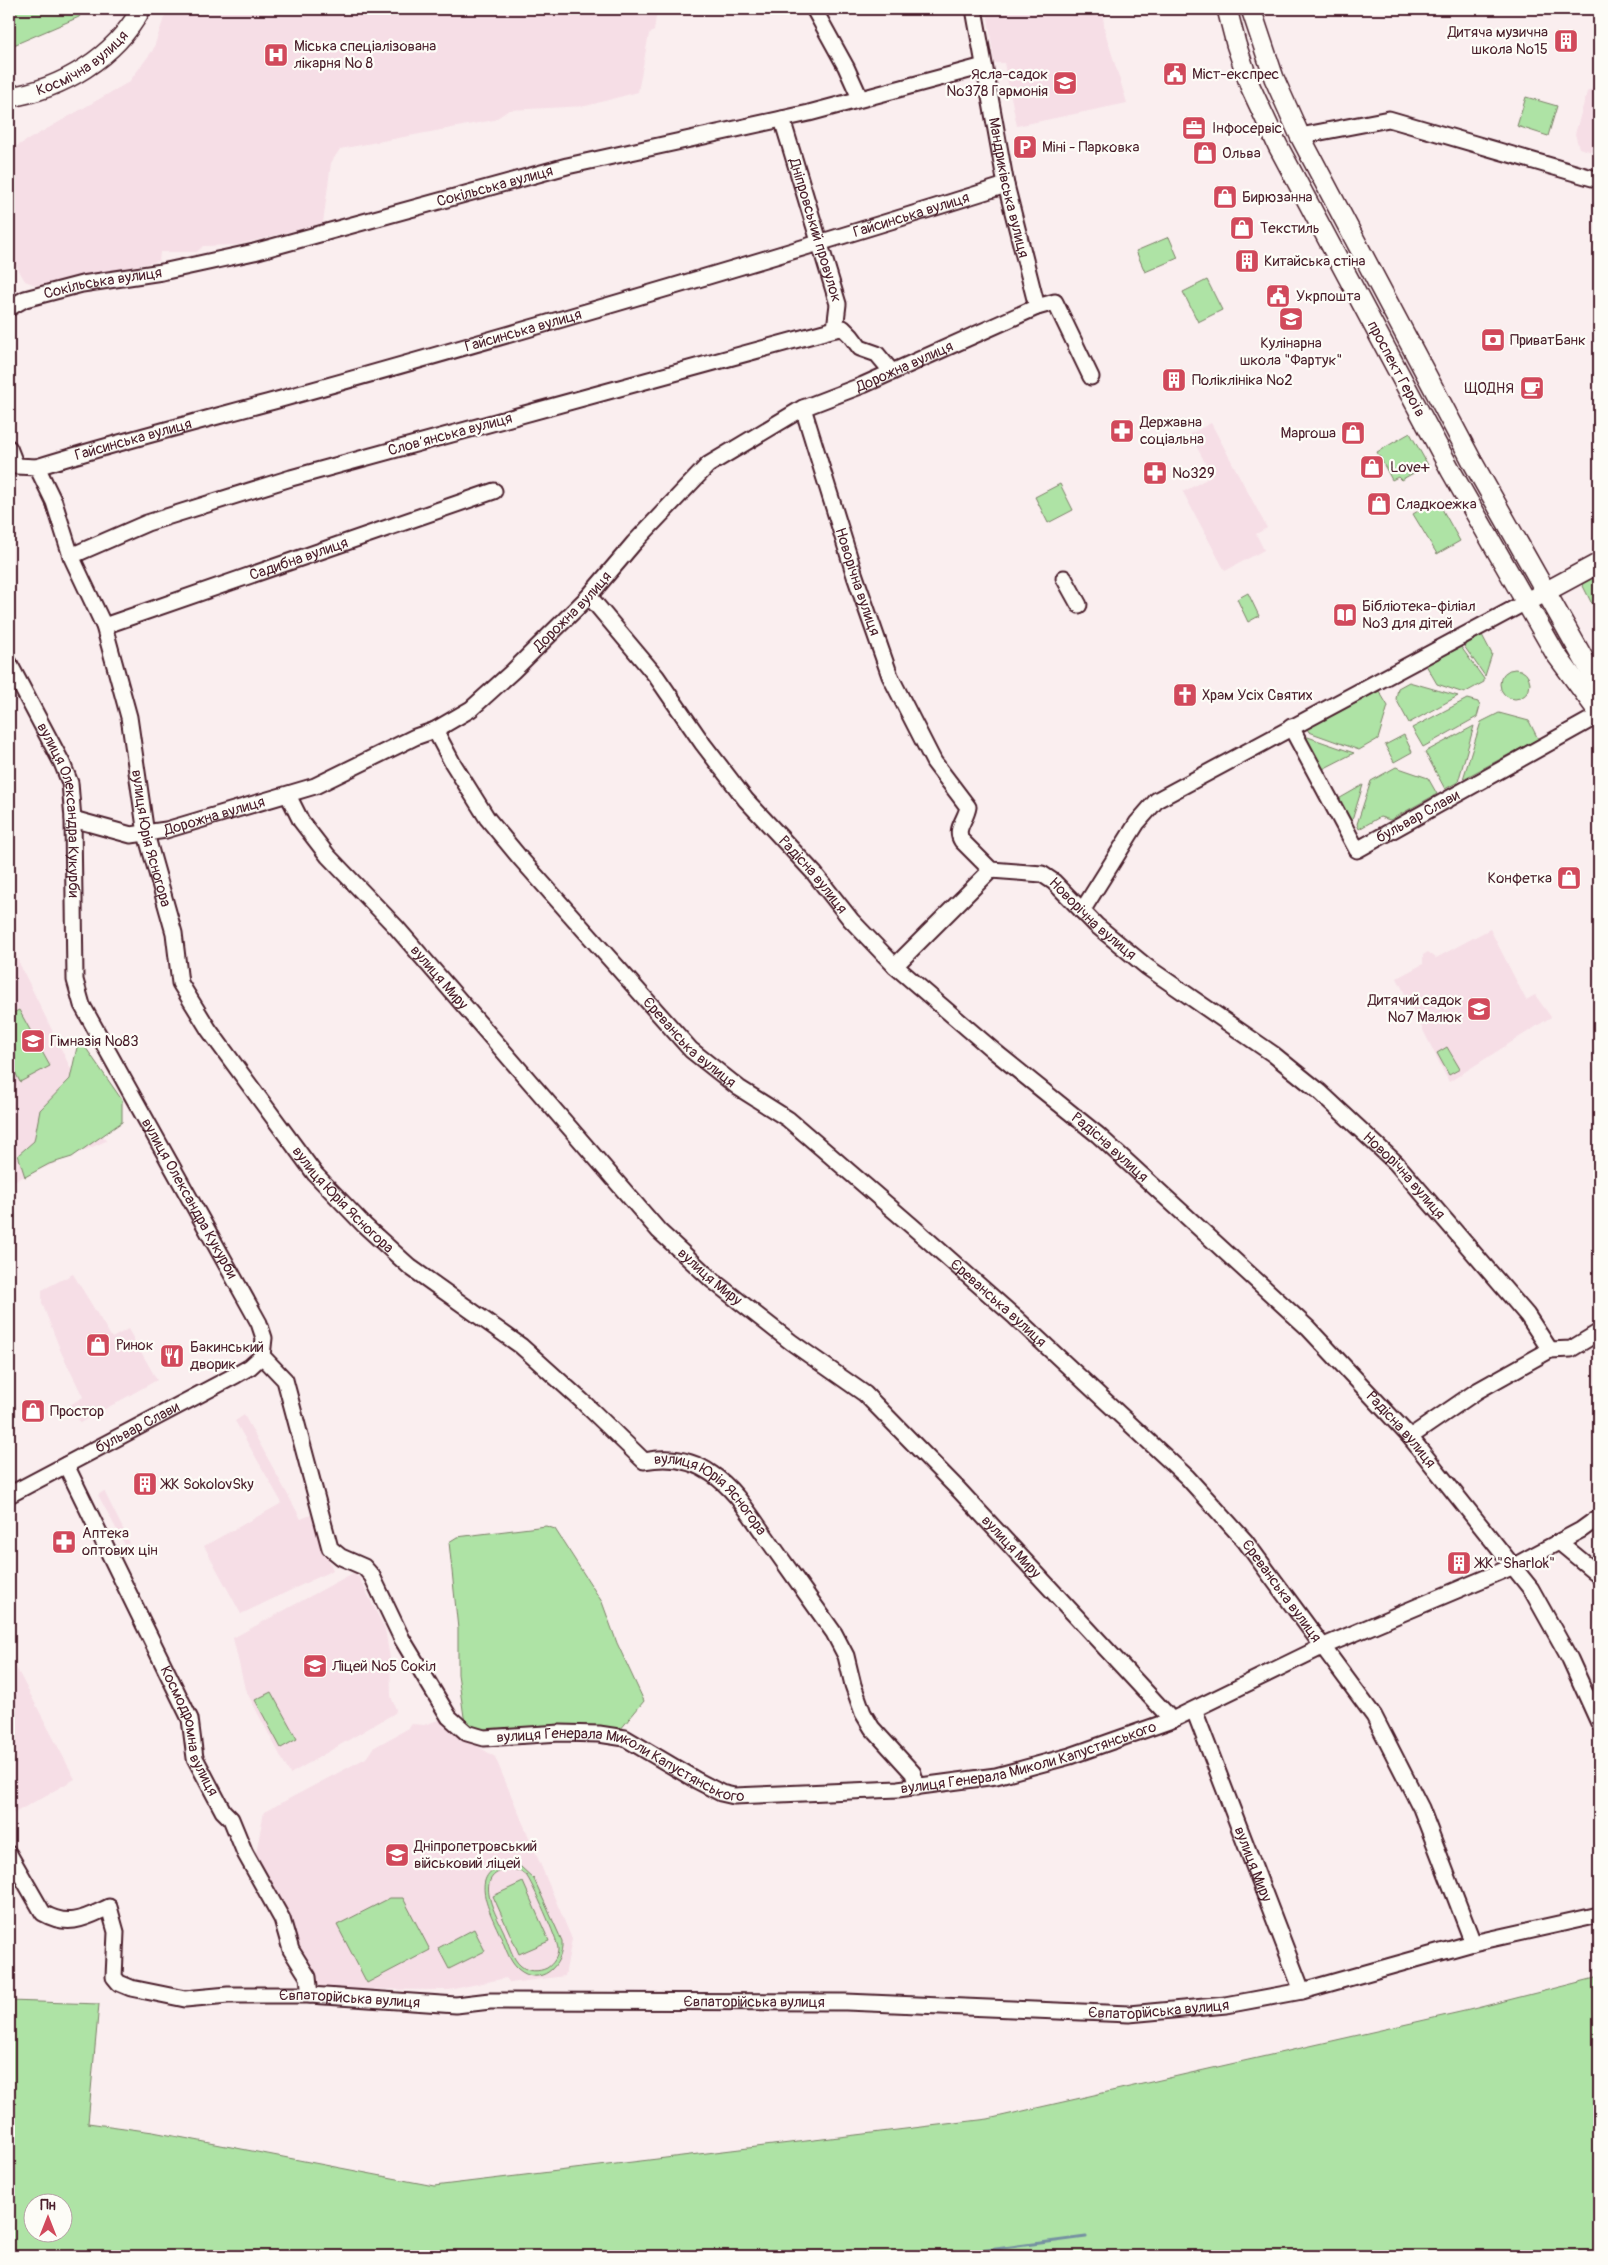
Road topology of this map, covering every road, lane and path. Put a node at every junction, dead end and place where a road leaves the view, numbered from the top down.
1 (141, 9) edge
2 (814, 9) edge
3 (974, 9) edge
4 (1226, 9) edge
5 (1252, 9) edge
6 (984, 66) junction
7 (9, 97) edge
8 (860, 98) junction
9 (782, 119) junction
10 (1300, 136) junction
11 (1599, 180) edge
12 (1006, 185) junction
13 (820, 244) junction
14 (1037, 307) junction
15 (9, 308) edge
16 (835, 329) junction
17 (892, 372) junction
18 (1091, 377) dead end
19 (803, 408) junction
20 (9, 448) edge
21 (37, 467) junction
22 (494, 491) dead end
23 (71, 556) junction
24 (1599, 563) edge
25 (1064, 578) dead end
26 (1545, 592) junction
27 (589, 596) junction
28 (1526, 602) junction
29 (1078, 605) dead end
30 (104, 626) junction
31 (9, 663) edge
32 (1599, 686) edge
33 (1599, 714) edge
34 (1291, 727) junction
35 (435, 730) junction
36 (288, 795) junction
37 (73, 819) junction
38 (146, 834) junction
39 (991, 870) junction
40 (1082, 911) junction
41 (895, 966) junction
42 (1599, 1332) edge
43 (1550, 1350) junction
44 (262, 1356) junction
45 (1410, 1437) junction
46 (66, 1465) junction
47 (9, 1495) edge
48 (1599, 1517) edge
49 (1559, 1542) junction
50 (1514, 1566) junction
51 (1599, 1575) edge
52 (1324, 1646) junction
53 (1194, 1710) junction
54 (1172, 1720) junction
55 (1599, 1723) edge
56 (917, 1787) junction
57 (9, 1854) edge
58 (1599, 1915) edge
59 (1473, 1943) junction
60 (1302, 1991) junction
61 (310, 1995) junction

1 - 7 main road, Космічна вулиця
2 - 8 street
3 - 6 street, Мандриківська вулиця
4 - 28 main road, проспект Героїв
5 - 10 main road, проспект Героїв
6 - 8 street, Сокільська вулиця
6 - 12 street, Мандриківська вулиця
8 - 9 street, Сокільська вулиця
9 - 13 street, Дніпровський провулок
9 - 15 street, Сокільська вулиця
10 - 11 street
10 - 26 main road, проспект Героїв
12 - 13 street, Гайсинська вулиця
12 - 14 street, Мандриківська вулиця
13 - 16 street, Дніпровський провулок
13 - 21 street, Гайсинська вулиця
14 - 17 street, Дорожна вулиця
14 - 18 street
16 - 17 street
16 - 23 street, Словʼянська вулиця
17 - 19 street, Дорожна вулиця
19 - 27 street, Дорожна вулиця
19 - 39 street, Новорічна вулиця
20 - 21 street
21 - 23 street, вулиця Юрія Ясногора
22 - 30 street, Садибна вулиця
23 - 30 street, вулиця Юрія Ясногора
24 - 26 main road
25 - 29 street
26 - 28 main road
26 - 32 main road, проспект Героїв
27 - 35 street, Дорожна вулиця
27 - 41 street, Радісна вулиця
28 - 33 main road, проспект Героїв
28 - 34 street
30 - 38 street, вулиця Юрія Ясногора
31 - 37 street, вулиця Олександра Кукурби
33 - 34 street, бульвар Слави
34 - 40 street
35 - 36 street, Дорожна вулиця
35 - 52 street, Єреванська вулиця
36 - 38 street, Дорожна вулиця
36 - 54 street, вулиця Миру
37 - 38 street, Дорожна вулиця
37 - 44 street, вулиця Олександра Кукурби
38 - 56 street, вулиця Юрія Ясногора
39 - 40 street, Новорічна вулиця
39 - 41 street
40 - 43 street, Новорічна вулиця
41 - 45 street, Радісна вулиця
42 - 43 street
43 - 45 street
44 - 46 street, бульвар Слави
44 - 56 street, вулиця Генерала Миколи Капустянського
45 - 50 street, Радісна вулиця
46 - 47 street, бульвар Слави
46 - 61 street, Космодромна вулиця
48 - 49 street, вулиця Генерала Миколи Капустянського
49 - 50 street, вулиця Генерала Миколи Капустянського
49 - 51 street
50 - 52 street, вулиця Генерала Миколи Капустянського
50 - 55 street, Радісна вулиця
52 - 53 street, вулиця Генерала Миколи Капустянського
52 - 59 street, Єреванська вулиця
53 - 54 street, вулиця Генерала Миколи Капустянського
53 - 60 street, вулиця Миру
54 - 56 street, вулиця Генерала Миколи Капустянського
57 - 61 street, Євпаторійська вулиця
58 - 59 street, Євпаторійська вулиця
59 - 60 street, Євпаторійська вулиця
60 - 61 street, Євпаторійська вулиця

